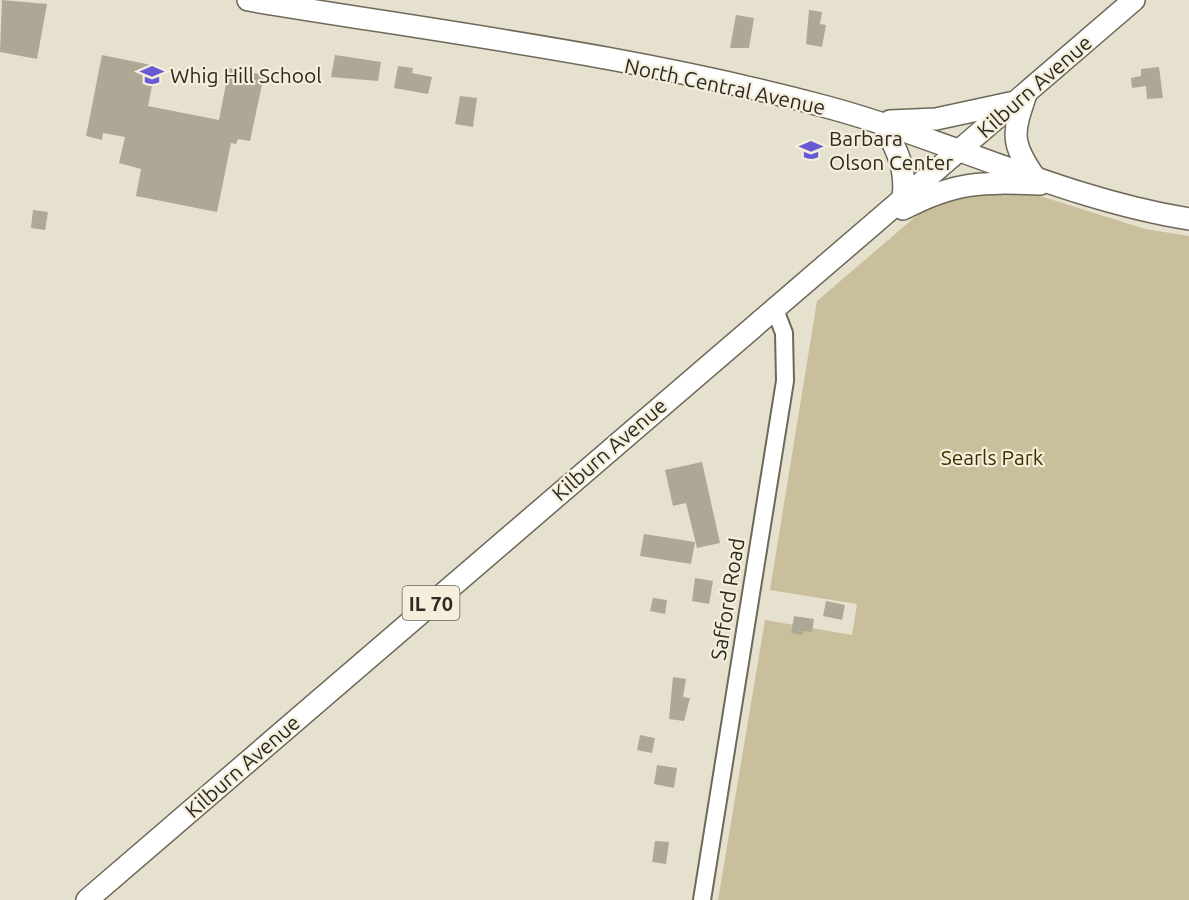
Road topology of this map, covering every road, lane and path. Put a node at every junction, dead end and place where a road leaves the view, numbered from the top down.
1 (248, 0) edge
2 (1134, 0) edge
3 (1021, 97) junction
4 (876, 123) junction
5 (960, 150) junction
6 (1034, 176) junction
7 (1060, 185) junction
8 (903, 198) junction
9 (1189, 219) edge
10 (868, 228) junction
11 (774, 306) junction
12 (87, 900) edge
13 (702, 900) edge

1 - 4 main road, North Central Avenue
2 - 3 main road, Kilburn Avenue / IL 70
3 - 4 main road
3 - 5 main road, Kilburn Avenue / IL 70
3 - 6 main road
4 - 5 main road, North Central Avenue
4 - 8 main road
5 - 6 main road, North Central Avenue
5 - 8 main road, Kilburn Avenue / IL 70
6 - 7 main road, North Central Avenue
7 - 9 main road, North Central Avenue
7 - 10 main road
8 - 10 main road, Kilburn Avenue / IL 70
10 - 11 main road, Kilburn Avenue / IL 70
11 - 12 main road, Kilburn Avenue / IL 70
11 - 13 street, Safford Road

